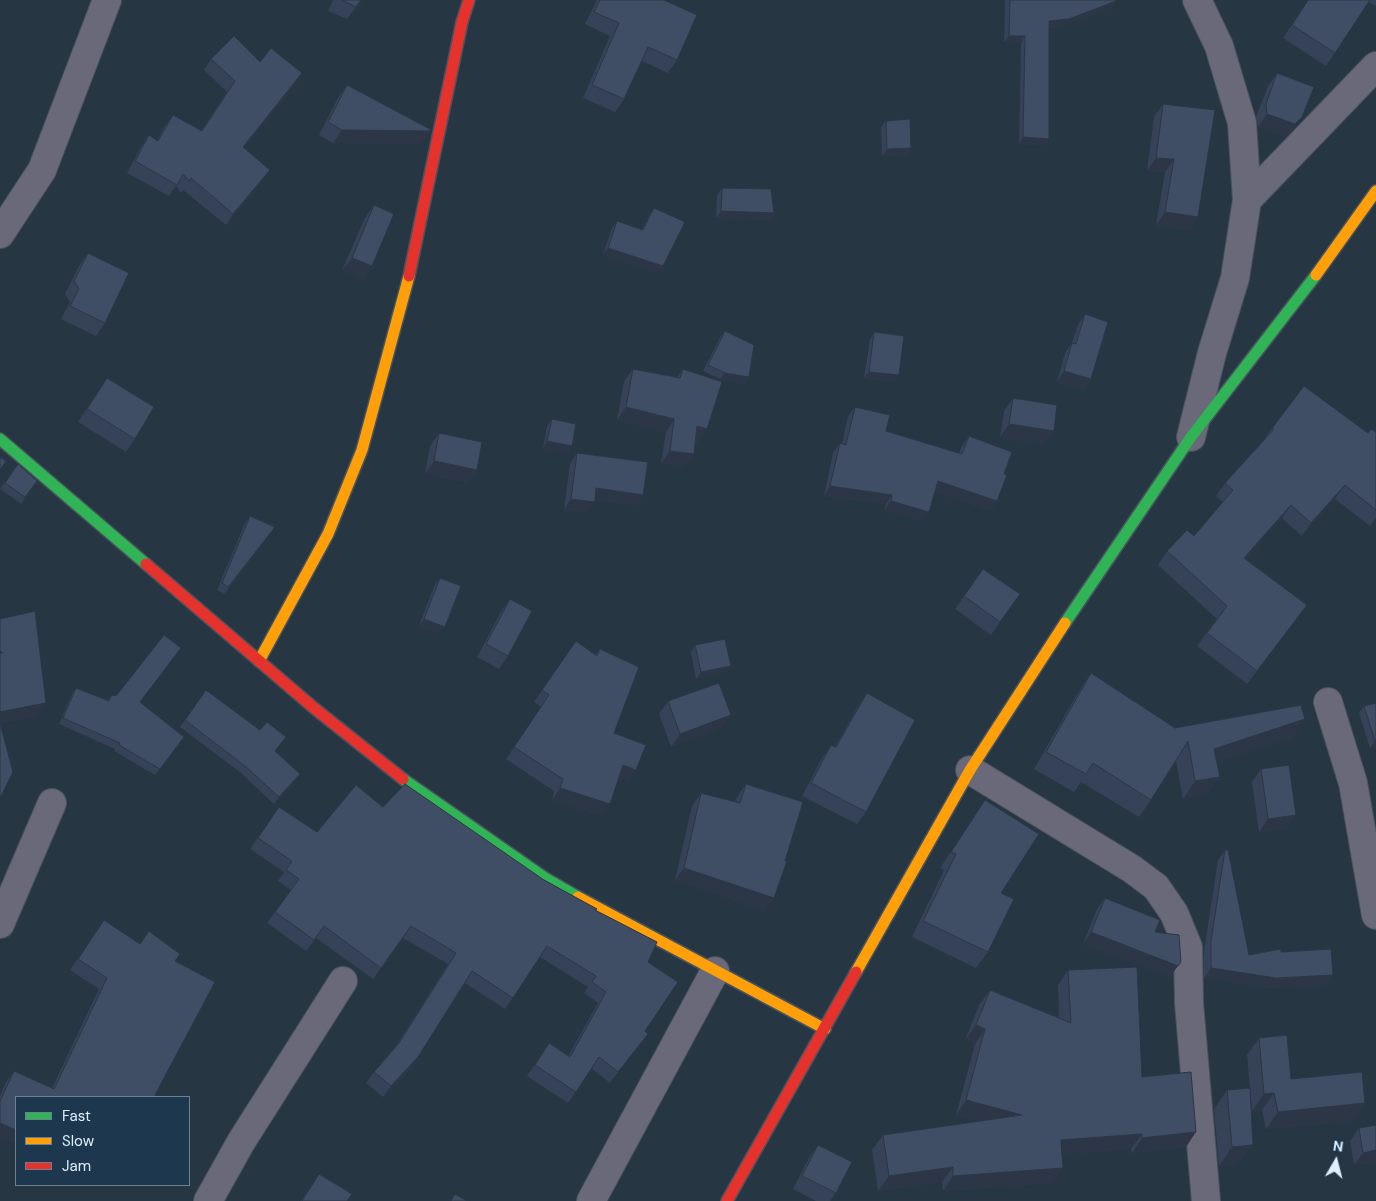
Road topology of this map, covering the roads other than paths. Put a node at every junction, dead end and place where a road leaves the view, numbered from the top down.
1 (107, 0) edge
2 (469, 0) edge
3 (1197, 0) edge
4 (1376, 66) edge
5 (1376, 192) edge
6 (1247, 200) junction
7 (0, 234) edge
8 (1191, 437) junction
9 (0, 439) edge
10 (259, 662) junction
11 (1328, 702) dead end
12 (970, 770) junction
13 (52, 803) dead end
14 (1376, 915) edge
15 (0, 924) edge
16 (715, 971) junction
17 (343, 981) dead end
18 (825, 1029) junction
19 (208, 1201) edge
20 (591, 1201) edge
21 (727, 1201) edge
22 (1206, 1201) edge

1 - 7 street
2 - 10 street
3 - 6 street
4 - 6 street
5 - 8 street
6 - 8 street
8 - 12 street
9 - 10 street
10 - 16 street
11 - 14 street
12 - 18 street
12 - 22 street
13 - 15 street
16 - 18 street
16 - 20 street
17 - 19 street
18 - 21 street

